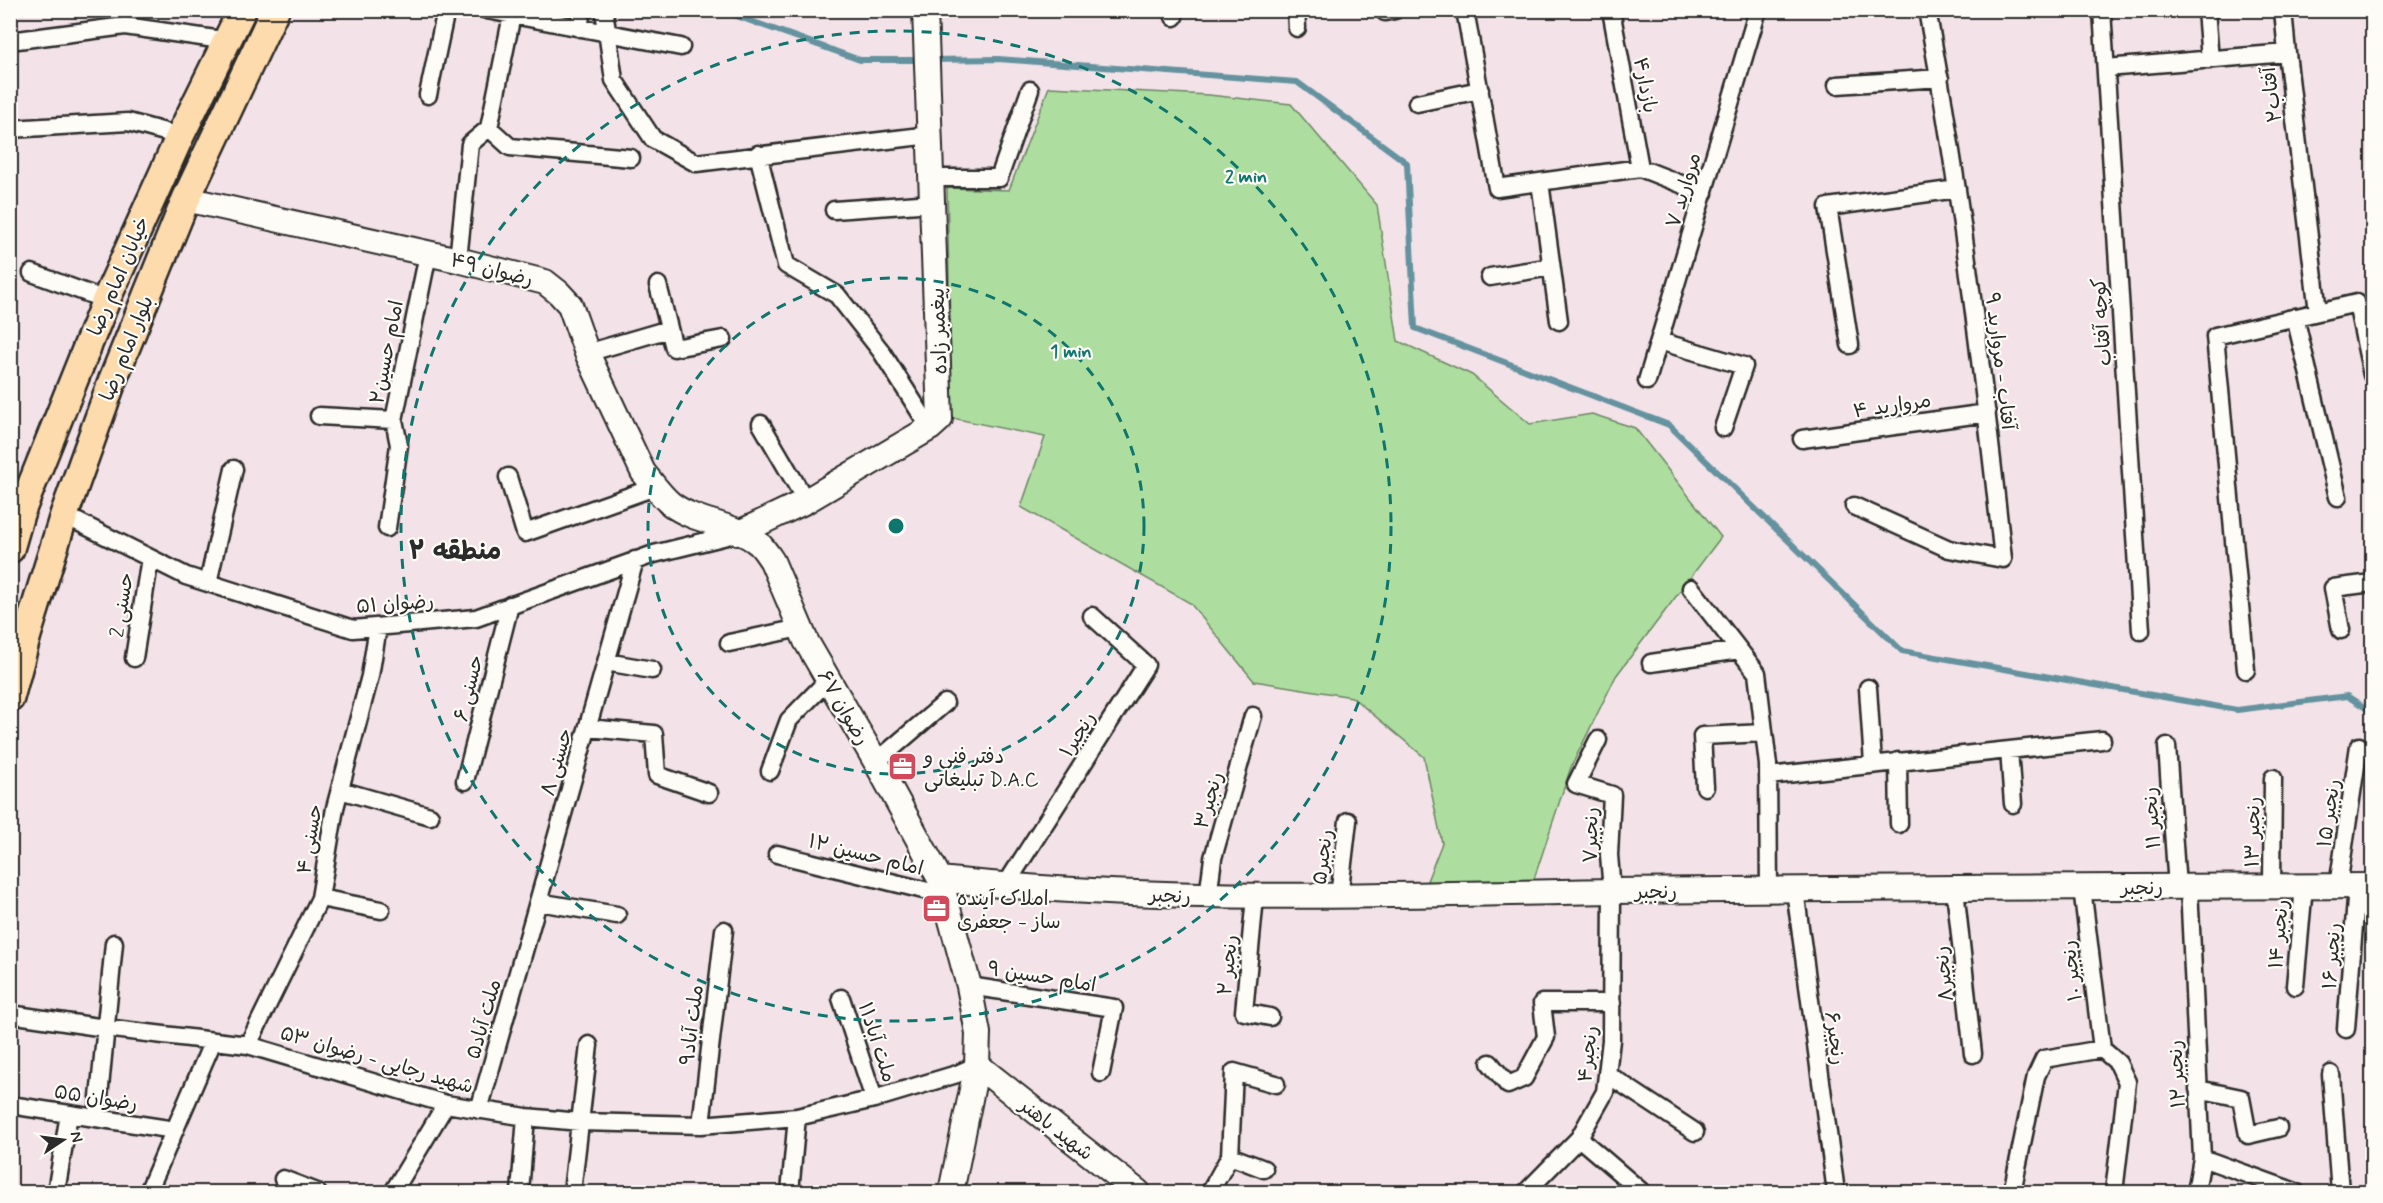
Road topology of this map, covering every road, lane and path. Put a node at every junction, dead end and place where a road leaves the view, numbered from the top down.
1 (242, 10) edge
2 (275, 10) edge
3 (446, 10) edge
4 (487, 10) edge
5 (582, 10) edge
6 (604, 10) edge
7 (925, 10) edge
8 (1296, 10) edge
9 (1465, 10) edge
10 (1611, 10) edge
11 (1758, 10) edge
12 (1927, 10) edge
13 (2102, 10) edge
14 (2206, 10) edge
15 (2283, 10) edge
16 (512, 15) junction
17 (579, 28) junction
18 (1297, 28) dead end
19 (608, 33) junction
20 (10, 41) edge
21 (229, 41) junction
22 (681, 47) dead end
23 (2287, 53) junction
24 (2210, 60) junction
25 (2106, 68) junction
26 (1940, 78) junction
27 (1837, 85) dead end
28 (1030, 90) dead end
29 (1480, 90) junction
30 (428, 95) dead end
31 (1417, 103) dead end
32 (489, 128) junction
33 (10, 129) edge
34 (930, 135) junction
35 (180, 136) junction
36 (758, 154) junction
37 (631, 158) dead end
38 (1640, 168) junction
39 (932, 178) junction
40 (1540, 182) junction
41 (1957, 189) junction
42 (1704, 193) junction
43 (186, 200) junction
44 (933, 203) junction
45 (834, 210) dead end
46 (428, 254) junction
47 (458, 260) junction
48 (1551, 267) junction
49 (32, 273) dead end
50 (1490, 277) dead end
51 (657, 285) dead end
52 (106, 300) junction
53 (2318, 312) junction
54 (2295, 317) junction
55 (1559, 321) dead end
56 (669, 329) junction
57 (723, 339) dead end
58 (1659, 341) junction
59 (1850, 345) dead end
60 (587, 353) junction
61 (2373, 375) edge
62 (1647, 381) dead end
63 (1988, 413) junction
64 (319, 416) dead end
65 (394, 420) junction
66 (761, 424) dead end
67 (930, 428) junction
68 (1723, 428) dead end
69 (1802, 439) dead end
70 (234, 469) dead end
71 (508, 477) dead end
72 (656, 487) junction
73 (2338, 497) dead end
74 (806, 501) junction
75 (1854, 506) dead end
76 (15, 512) edge
77 (64, 515) junction
78 (387, 528) dead end
79 (739, 533) junction
80 (10, 549) edge
81 (150, 558) junction
82 (635, 560) junction
83 (2373, 583) edge
84 (208, 584) junction
85 (1691, 588) dead end
86 (510, 605) junction
87 (1092, 616) dead end
88 (378, 627) junction
89 (800, 628) junction
90 (2341, 630) dead end
91 (2141, 631) dead end
92 (729, 644) dead end
93 (1739, 650) junction
94 (134, 658) dead end
95 (606, 662) junction
96 (1651, 663) dead end
97 (652, 670) dead end
98 (2246, 670) dead end
99 (828, 680) junction
100 (1868, 688) dead end
101 (10, 698) edge
102 (945, 703) dead end
103 (1253, 716) dead end
104 (588, 728) junction
105 (1764, 733) junction
106 (1598, 740) dead end
107 (2102, 740) dead end
108 (2167, 746) dead end
109 (2359, 746) dead end
110 (2009, 750) junction
111 (876, 762) junction
112 (1898, 762) junction
113 (1873, 764) junction
114 (770, 771) dead end
115 (1768, 776) junction
116 (2274, 778) dead end
117 (465, 781) dead end
118 (1705, 787) dead end
119 (339, 790) junction
120 (709, 793) dead end
121 (2013, 804) dead end
122 (430, 816) dead end
123 (1348, 821) dead end
124 (1899, 824) dead end
125 (777, 854) dead end
126 (1005, 886) junction
127 (2272, 886) junction
128 (2304, 886) junction
129 (2356, 886) edge
130 (942, 887) junction
131 (2183, 887) junction
132 (2082, 888) junction
133 (1955, 889) junction
134 (1769, 890) junction
135 (1795, 890) junction
136 (1612, 891) junction
137 (1208, 897) junction
138 (1255, 897) junction
139 (1339, 897) junction
140 (320, 898) junction
141 (538, 902) junction
142 (381, 910) dead end
143 (617, 915) dead end
144 (724, 930) dead end
145 (114, 943) dead end
146 (518, 974) joint
147 (969, 986) junction
148 (2295, 986) dead end
149 (841, 998) dead end
150 (1612, 1002) junction
151 (10, 1014) edge
152 (1270, 1017) dead end
153 (105, 1028) junction
154 (2346, 1029) dead end
155 (213, 1041) junction
156 (248, 1045) junction
157 (589, 1046) dead end
158 (2102, 1049) junction
159 (1973, 1054) dead end
160 (1490, 1063) dead end
161 (977, 1065) junction
162 (1101, 1073) dead end
163 (1607, 1074) junction
164 (2331, 1074) dead end
165 (1276, 1084) dead end
166 (2198, 1089) junction
167 (874, 1099) junction
168 (446, 1104) junction
169 (10, 1105) edge
170 (479, 1110) junction
171 (69, 1114) junction
172 (526, 1117) junction
173 (797, 1117) junction
174 (97, 1118) junction
175 (580, 1122) junction
176 (701, 1125) junction
177 (2278, 1128) dead end
178 (175, 1130) junction
179 (1695, 1132) dead end
180 (1579, 1138) junction
181 (1230, 1156) junction
182 (2202, 1158) junction
183 (1264, 1169) dead end
184 (283, 1179) dead end
185 (56, 1192) edge
186 (148, 1192) edge
187 (316, 1192) edge
188 (393, 1192) edge
189 (520, 1192) edge
190 (572, 1192) edge
191 (790, 1192) edge
192 (951, 1192) edge
193 (1138, 1192) edge
194 (1210, 1192) edge
195 (1526, 1192) edge
196 (1642, 1192) edge
197 (1836, 1192) edge
198 (2012, 1192) edge
199 (2114, 1192) edge
200 (2196, 1192) edge
201 (2296, 1192) edge
202 (2340, 1192) edge

1 - 21 main road, خیابان امام رضا
2 - 43 main road, بلوار امام رضا
3 - 30 street
4 - 16 street
5 - 17 street
6 - 19 street
7 - 34 street, پیغمبر زاده
8 - 18 street
9 - 29 street
10 - 38 street, بازدار۴
11 - 42 street, مروارید ۷
12 - 26 street, آفتاب - مروارید ۹
13 - 25 street, کوچه آفتاب
14 - 24 street
15 - 23 street
16 - 17 street
16 - 32 street
17 - 19 street
19 - 22 street
19 - 36 street
20 - 21 street
21 - 35 main road, خیابان امام رضا
23 - 24 street, آفتاب۲
23 - 53 street, آفتاب۲
24 - 25 street, آفتاب۲
25 - 91 street, کوچه آفتاب
26 - 27 street
26 - 41 street, آفتاب - مروارید ۹
28 - 39 street
29 - 31 street
29 - 40 street
32 - 37 street
32 - 47 street
33 - 35 street
34 - 36 street
34 - 39 street, پیغمبر زاده
35 - 52 main road, خیابان امام رضا
36 - 67 street
38 - 40 street
38 - 42 street
39 - 44 street, پیغمبر زاده
40 - 48 street
41 - 59 street
41 - 63 street, آفتاب - مروارید ۹
42 - 58 street, مروارید ۷
43 - 46 street, رضوان ۴۹
43 - 77 main road, بلوار امام رضا
44 - 45 street
44 - 67 street, پیغمبر زاده
46 - 47 street, رضوان ۴۹
46 - 65 street, امام حسین۲
47 - 60 street, رضوان ۴۹
48 - 50 street
48 - 55 street
49 - 52 street
51 - 56 street
52 - 76 main road, خیابان امام رضا
53 - 54 street
53 - 61 street
54 - 73 street
54 - 98 street
56 - 57 street
56 - 60 street
58 - 62 street, مروارید ۷
58 - 68 street
60 - 72 street, رضوان ۴۹
63 - 69 street, مروارید ۴
63 - 75 street, آفتاب - مروارید ۹
64 - 65 street
65 - 78 street, امام حسین۲
66 - 74 street
67 - 74 street
70 - 84 street
71 - 72 street
72 - 79 street, رضوان ۴۹
74 - 79 street
76 - 80 main road, خیابان امام رضا
77 - 81 street, رضوان ۵۱
77 - 101 main road, بلوار امام رضا
79 - 82 street, رضوان ۵۱
79 - 89 street, رضوان ۶۷
81 - 84 street, رضوان ۵۱
81 - 94 street, حسنی 2
82 - 86 street, رضوان ۵۱
82 - 95 street, حسنی ۸
83 - 90 street
84 - 88 street, رضوان ۵۱
85 - 93 street
86 - 88 street, رضوان ۵۱
86 - 117 street, حسنی ۶
87 - 126 street, رنجبر۱
88 - 119 street, حسنی ۴
89 - 92 street
89 - 99 street, رضوان ۶۷
93 - 96 street
93 - 105 street
95 - 97 street
95 - 104 street, حسنی ۸
99 - 111 street, رضوان ۶۷
99 - 114 street
100 - 113 street
102 - 111 street
103 - 137 street, رنجبر۳
104 - 120 street
104 - 141 street, حسنی ۸
105 - 115 street
105 - 118 street
106 - 136 street, رنجبر۷
107 - 110 street
108 - 131 street, رنجبر ۱۱
109 - 129 street, رنجبر ۱۵
110 - 112 street
110 - 121 street
111 - 130 street, رضوان ۶۷
112 - 113 street
112 - 124 street
113 - 115 street
115 - 134 street
116 - 127 street, رنجبر ۱۳
119 - 122 street
119 - 140 street, حسنی ۴
123 - 139 street, رنجبر۵
125 - 130 street, امام حسین ۱۲
126 - 130 street, رنجبر
126 - 137 street, رنجبر
127 - 128 street, رنجبر
127 - 131 street, رنجبر
128 - 129 street, رنجبر
128 - 148 street, رنجبر ۱۴
129 - 154 street, رنجبر ۱۶
130 - 147 street, رضوان ۶۷
131 - 132 street, رنجبر
131 - 166 street, رنجبر ۱۲
132 - 133 street, رنجبر
132 - 158 street, رنجبر ۱۰
133 - 135 street, رنجبر
133 - 159 street, رنجبر۸
134 - 135 street, رنجبر
134 - 136 street, رنجبر
135 - 197 street, رنجبر۶
136 - 139 street, رنجبر
136 - 150 street, رنجبر۴
137 - 138 street, رنجبر
138 - 139 street, رنجبر
138 - 152 street, رنجبر ۲
140 - 142 street
140 - 156 street, حسنی ۴
141 - 143 street
141 - 146 street, حسنی ۸
144 - 176 street, ملت آباد۹
145 - 153 street
146 - 170 street, ملت آباد۵
147 - 161 street, رضوان ۶۷
147 - 162 street, امام حسین ۹
149 - 167 street, ملت آباد۱۱
150 - 160 street
150 - 163 street, رنجبر۴
151 - 153 street, شهید رجایی - رضوان ۵۳
153 - 155 street, شهید رجایی - رضوان ۵۳
153 - 174 street
155 - 156 street, شهید رجایی - رضوان ۵۳
155 - 178 street
156 - 168 street, شهید رجایی - رضوان ۵۳
157 - 175 street
158 - 198 street
158 - 199 street
161 - 167 street, شهید رجایی - رضوان ۵۳
161 - 192 street, رضوان ۶۷
161 - 193 street, شهید باهنر
163 - 179 street
163 - 180 street, رنجبر۴
164 - 202 street
165 - 181 street
166 - 177 street
166 - 182 street, رنجبر ۱۲
167 - 173 street, شهید رجایی - رضوان ۵۳
168 - 170 street, شهید رجایی - رضوان ۵۳
168 - 188 street
169 - 171 street, رضوان ۵۵
170 - 172 street, شهید رجایی - رضوان ۵۳
171 - 174 street, رضوان ۵۵
171 - 185 street
172 - 175 street, شهید رجایی - رضوان ۵۳
172 - 189 street
173 - 176 street, شهید رجایی - رضوان ۵۳
173 - 191 street
174 - 178 street, رضوان ۵۵
175 - 176 street, شهید رجایی - رضوان ۵۳
175 - 190 street
178 - 186 street
180 - 195 street, رنجبر۴
180 - 196 street
181 - 183 street
181 - 194 street
182 - 200 street, رنجبر ۱۲
182 - 201 street
184 - 187 street

